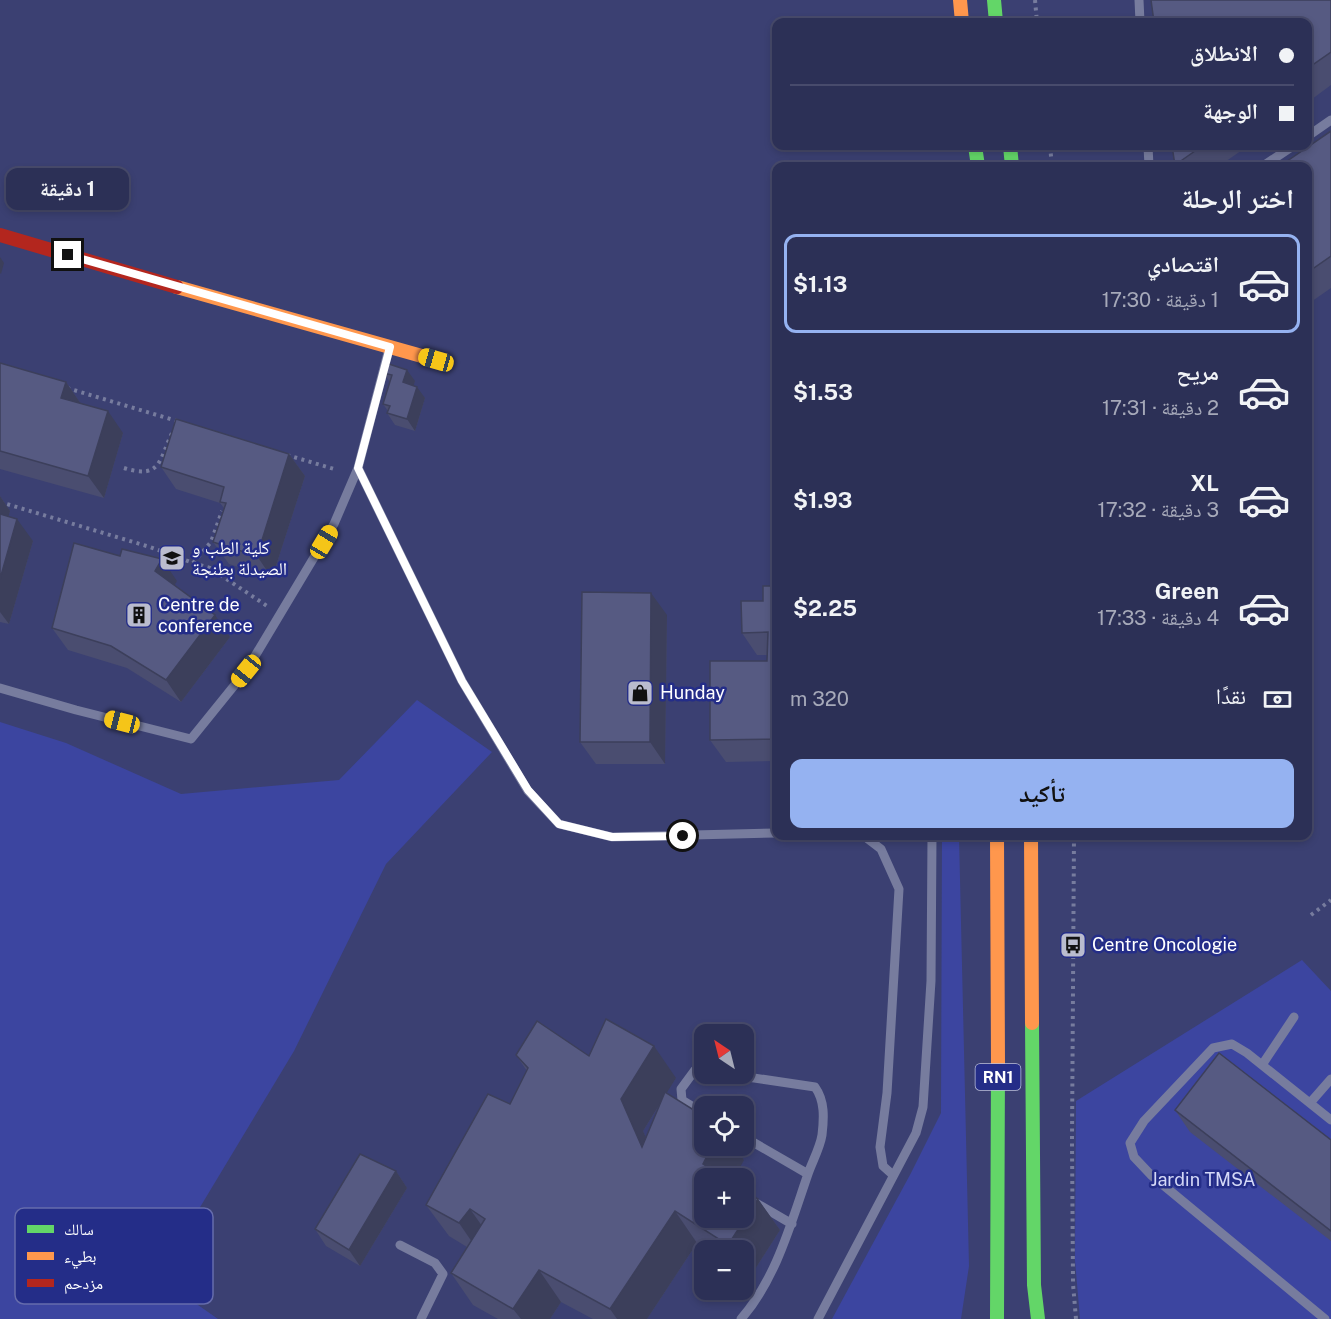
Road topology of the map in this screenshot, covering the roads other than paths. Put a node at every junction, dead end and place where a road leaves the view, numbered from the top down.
1 (960, 0) edge
2 (994, 0) edge
3 (1139, 0) edge
4 (962, 18) edge
5 (996, 18) edge
6 (1140, 18) edge
7 (1331, 120) edge
8 (1312, 133) edge
9 (1287, 150) edge
10 (1269, 162) edge
11 (0, 235) edge
12 (390, 347) junction
13 (436, 360) dead end
14 (358, 468) junction
15 (0, 688) edge
16 (772, 833) edge
17 (869, 840) edge
18 (932, 840) edge
19 (997, 840) edge
20 (1031, 840) edge
21 (1294, 1017) dead end
22 (1262, 1065) junction
23 (694, 1071) edge
24 (754, 1078) edge
25 (1331, 1079) edge
26 (1310, 1103) junction
27 (694, 1107) edge
28 (1331, 1120) edge
29 (754, 1143) edge
30 (808, 1174) junction
31 (893, 1175) junction
32 (754, 1202) edge
33 (792, 1224) junction
34 (400, 1245) dead end
35 (421, 1319) edge
36 (741, 1319) edge
37 (818, 1319) edge
38 (997, 1319) edge
39 (1038, 1319) edge
40 (1325, 1319) edge

1 - 4 main road
2 - 5 main road
3 - 6 lane
7 - 8 lane
9 - 10 lane
11 - 12 main road
12 - 13 main road
12 - 14 lane
14 - 15 lane
14 - 16 lane
17 - 31 lane
18 - 31 lane
19 - 38 main road, RN1
20 - 39 main road, RN1
21 - 22 lane
22 - 26 lane
22 - 40 lane
23 - 27 lane
24 - 30 lane
25 - 26 lane
26 - 28 lane
29 - 30 lane
30 - 33 lane
31 - 37 lane
32 - 33 lane
33 - 36 lane
34 - 35 lane

